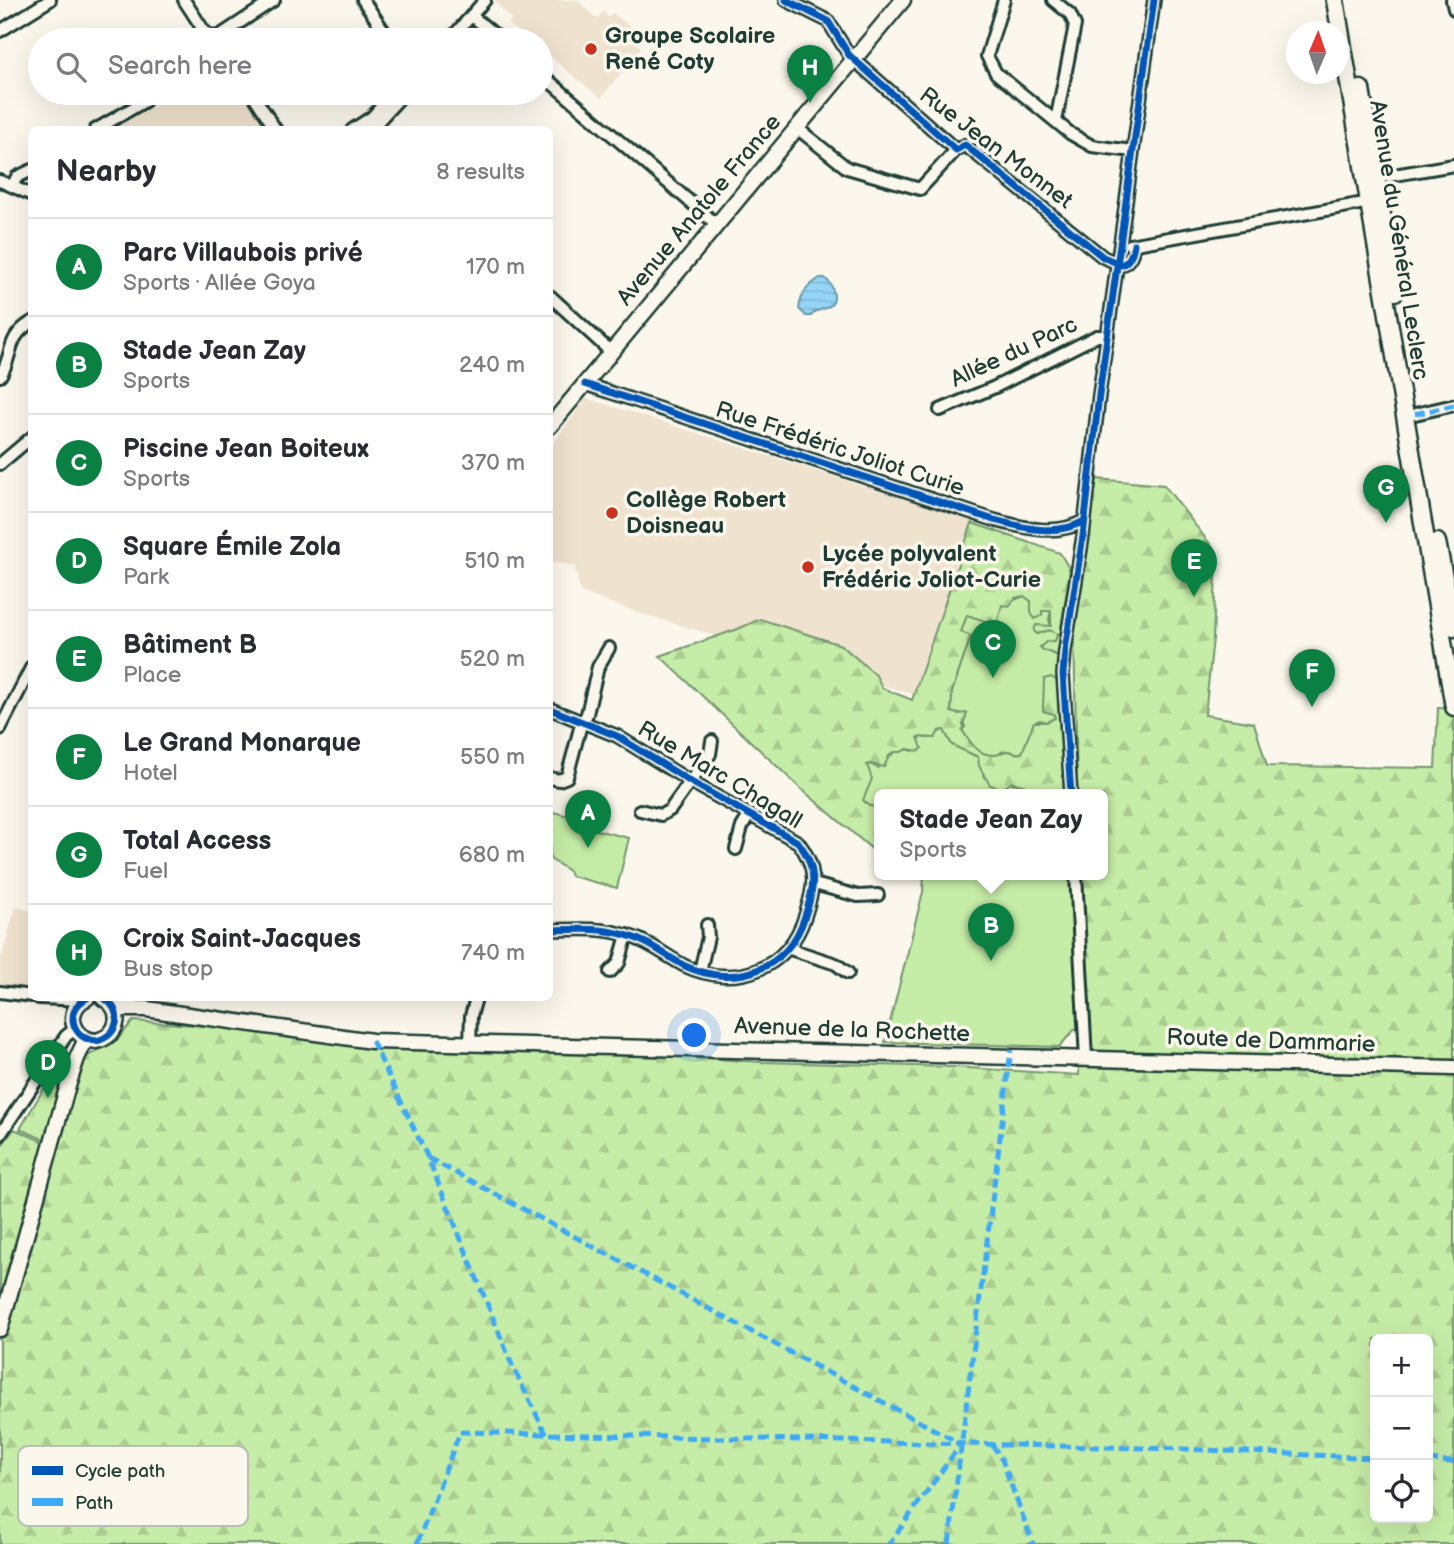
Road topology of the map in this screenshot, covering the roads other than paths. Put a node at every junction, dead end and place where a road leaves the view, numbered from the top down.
1 (50, 0) edge
2 (184, 0) edge
3 (274, 0) edge
4 (363, 0) edge
5 (485, 0) edge
6 (786, 0) edge
7 (903, 0) edge
8 (1004, 0) edge
9 (1053, 0) edge
10 (1154, 0) edge
11 (1335, 0) edge
12 (1345, 0) edge
13 (1452, 0) edge
14 (1454, 9) edge
15 (472, 16) junction
16 (202, 28) edge
17 (232, 28) edge
18 (382, 28) edge
19 (461, 28) edge
20 (486, 28) edge
21 (0, 31) edge
22 (854, 60) junction
23 (553, 84) edge
24 (138, 105) edge
25 (260, 105) edge
26 (382, 105) edge
27 (393, 105) edge
28 (1056, 121) junction
29 (102, 126) edge
30 (273, 126) edge
31 (360, 126) edge
32 (374, 126) edge
33 (797, 128) junction
34 (956, 150) junction
35 (1133, 151) junction
36 (1454, 164) edge
37 (28, 172) edge
38 (28, 175) edge
39 (1371, 179) junction
40 (0, 181) edge
41 (12, 186) junction
42 (28, 193) edge
43 (1374, 202) junction
44 (716, 225) junction
45 (1134, 244) junction
46 (1120, 247) junction
47 (1118, 264) junction
48 (553, 299) edge
49 (28, 325) edge
50 (1108, 336) junction
51 (611, 352) junction
52 (0, 376) edge
53 (585, 384) junction
54 (1454, 405) edge
55 (940, 410) dead end
56 (1415, 414) junction
57 (553, 422) edge
58 (28, 440) edge
59 (0, 464) edge
60 (1084, 522) junction
61 (1060, 530) junction
62 (1080, 552) junction
63 (1454, 628) edge
64 (609, 648) dead end
65 (1451, 666) edge
66 (28, 674) edge
67 (1454, 707) edge
68 (553, 710) edge
69 (582, 722) junction
70 (0, 729) edge
71 (712, 741) dead end
72 (553, 779) edge
73 (691, 782) junction
74 (1071, 789) edge
75 (640, 810) dead end
76 (750, 814) junction
77 (736, 849) dead end
78 (1076, 880) edge
79 (814, 884) junction
80 (878, 895) dead end
81 (707, 925) dead end
82 (553, 930) edge
83 (627, 935) junction
84 (790, 949) junction
85 (700, 971) junction
86 (610, 972) dead end
87 (848, 973) dead end
88 (0, 992) edge
89 (28, 996) edge
90 (109, 1001) edge
91 (475, 1001) edge
92 (81, 1003) edge
93 (116, 1011) junction
94 (80, 1034) junction
95 (470, 1042) junction
96 (1086, 1059) junction
97 (1454, 1068) edge
98 (0, 1135) edge
99 (0, 1329) edge

1 - 21 street
2 - 16 street
3 - 17 street
4 - 18 street
5 - 15 street
6 - 22 street, Rue Jean Monnet
7 - 22 main road, Avenue Anatole France
8 - 28 street
9 - 28 street
10 - 35 street
11 - 39 main road, Avenue du Général Leclerc
12 - 39 main road, Avenue du Général Leclerc
13 - 14 street
15 - 19 street
15 - 20 street
22 - 33 main road, Avenue Anatole France
22 - 34 street, Rue Jean Monnet
23 - 44 street
24 - 29 street
25 - 30 street
26 - 31 street
27 - 32 street
28 - 35 street
33 - 34 street
33 - 44 main road, Avenue Anatole France
34 - 47 street, Rue Jean Monnet
35 - 46 street
36 - 39 street
37 - 41 street
38 - 42 street
39 - 43 main road, Avenue du Général Leclerc
40 - 41 street
41 - 42 street
43 - 45 street
43 - 56 main road, Avenue du Général Leclerc
43 - 65 main road, Avenue du Général Leclerc
44 - 51 main road, Avenue Anatole France
45 - 46 street
45 - 47 street
46 - 47 street
47 - 50 street
48 - 51 street
49 - 52 street
50 - 55 street, Allée du Parc
50 - 60 street
51 - 53 main road, Avenue Anatole France
53 - 57 main road, Avenue Anatole France
53 - 61 street, Rue Frédéric Joliot Curie
54 - 56 street
56 - 63 main road, Avenue du Général Leclerc
58 - 59 street
60 - 61 street, Rue Frédéric Joliot Curie
60 - 62 street
61 - 62 street
62 - 74 street
64 - 69 street
65 - 67 main road, Avenue du Général Leclerc
66 - 70 street
68 - 69 street, Rue Marc Chagall
69 - 72 street
69 - 73 street, Rue Marc Chagall
71 - 73 street
73 - 75 street
73 - 76 street, Rue Marc Chagall
76 - 77 street
76 - 79 street, Rue Marc Chagall
78 - 96 street
79 - 80 street
79 - 84 street, Rue Marc Chagall
81 - 85 street
82 - 83 street
83 - 85 street
83 - 86 street
84 - 85 street
84 - 87 street
88 - 89 street
90 - 93 main road
91 - 95 street
92 - 94 main road
93 - 94 main road
93 - 95 main road, Avenue de la Rochette
94 - 98 street
94 - 99 main road
95 - 96 main road, Avenue de la Rochette
96 - 97 main road, Route de Dammarie

